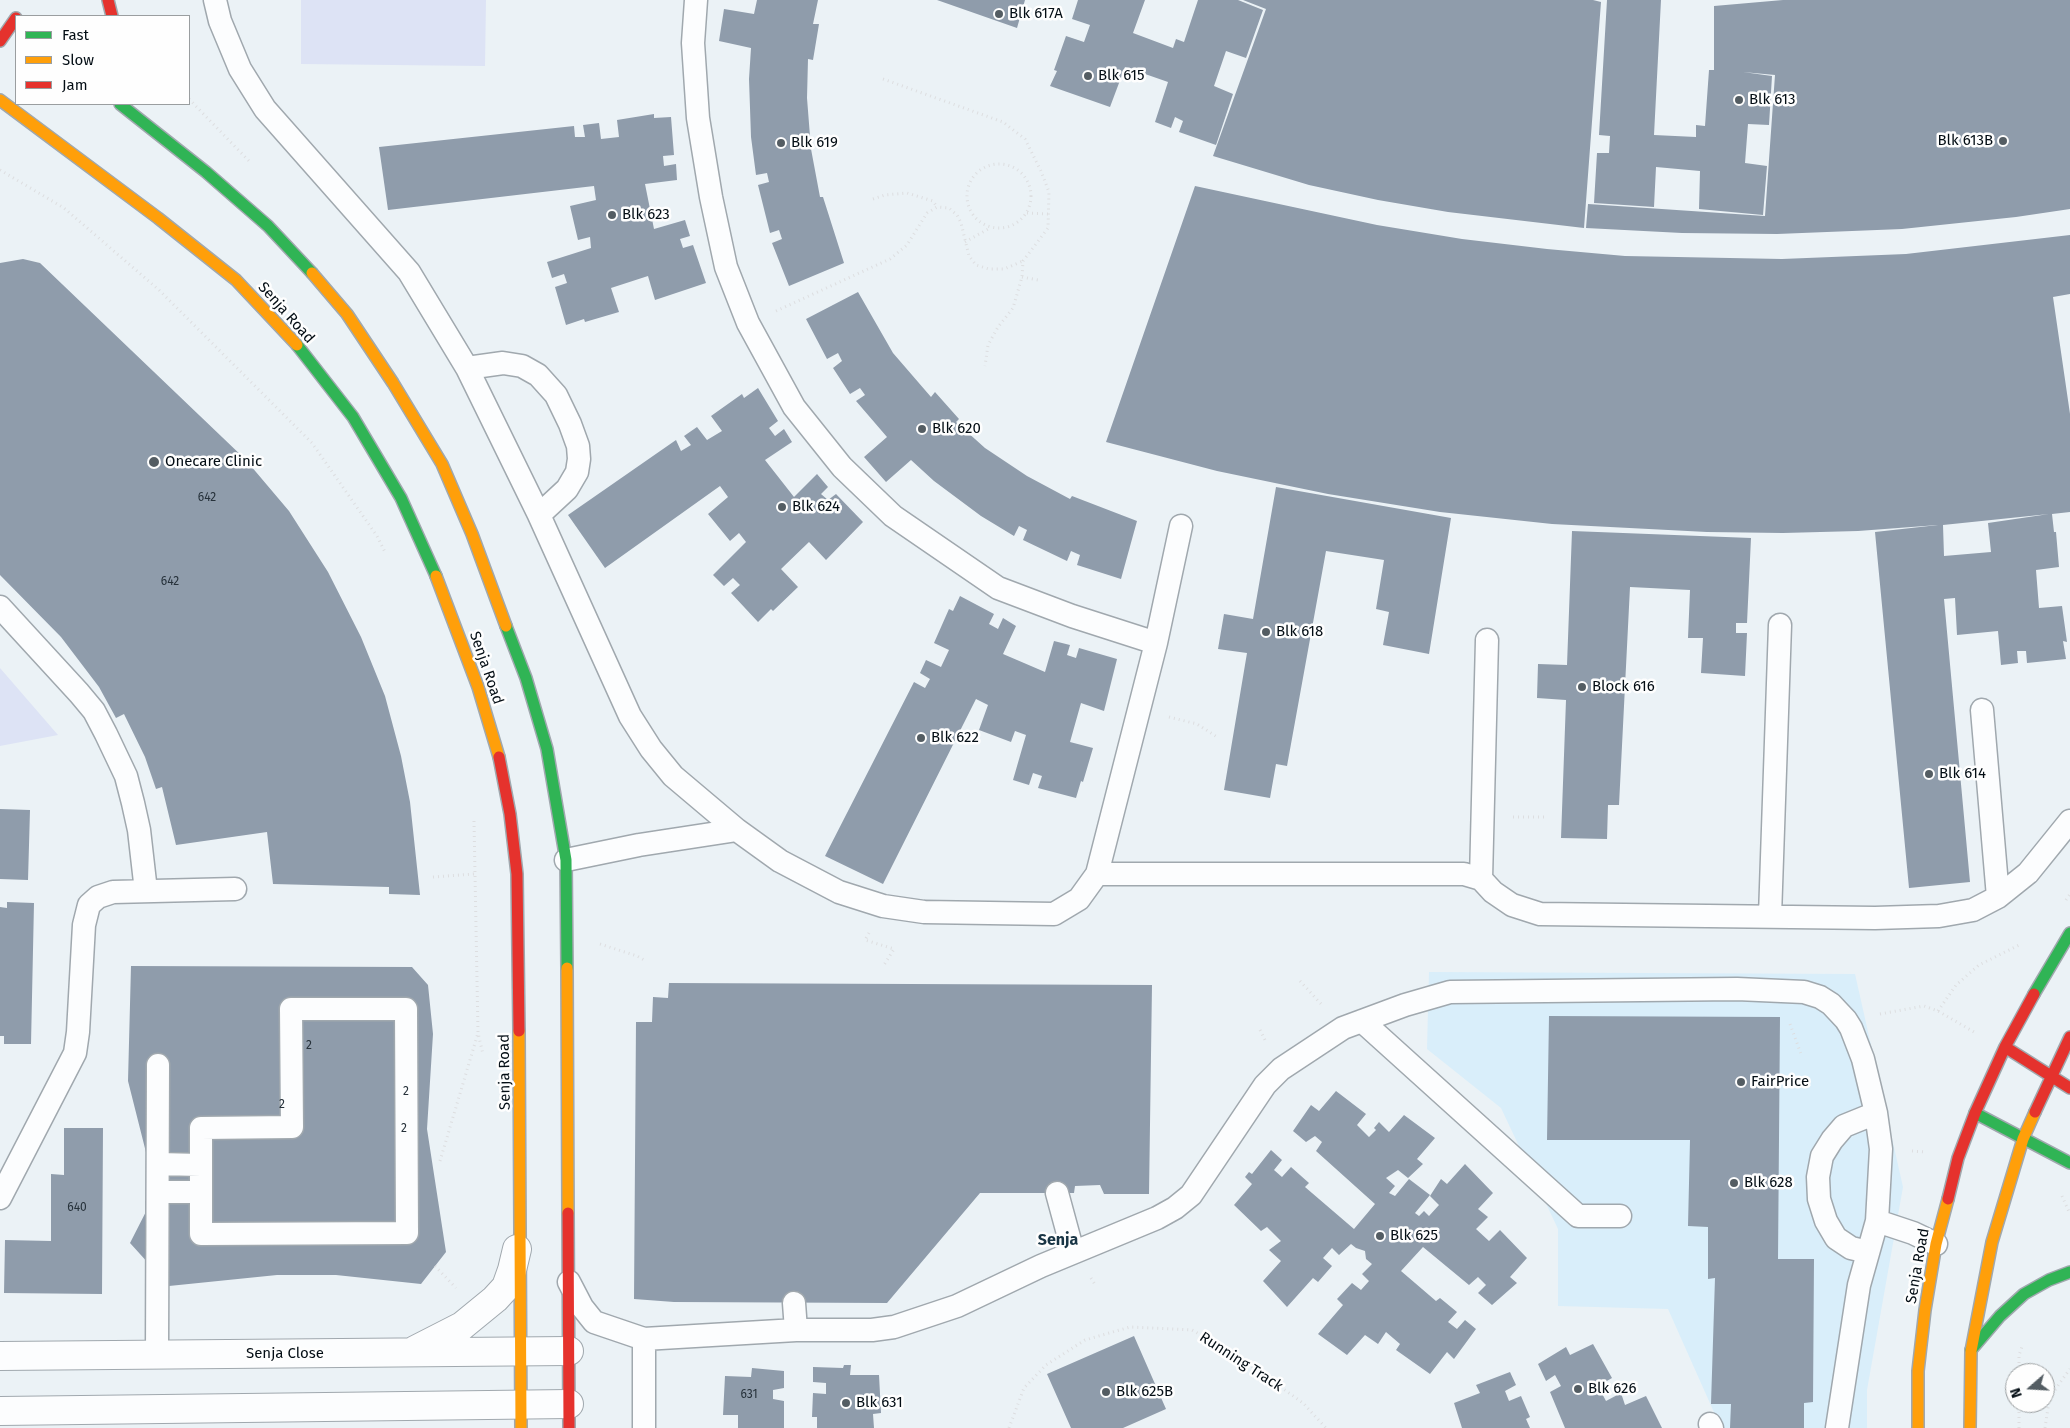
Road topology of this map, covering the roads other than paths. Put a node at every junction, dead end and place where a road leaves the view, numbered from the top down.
1 (108, 0) edge
2 (215, 0) edge
3 (696, 0) edge
4 (0, 14) edge
5 (112, 15) edge
6 (15, 18) edge
7 (15, 22) edge
8 (0, 41) edge
9 (0, 100) edge
10 (121, 105) edge
11 (135, 105) edge
12 (139, 118) junction
13 (467, 368) junction
14 (539, 515) junction
15 (1180, 526) dead end
16 (0, 607) edge
17 (1780, 625) dead end
18 (1487, 640) dead end
19 (1156, 643) junction
20 (1982, 710) dead end
21 (2070, 821) edge
22 (737, 830) junction
23 (566, 860) junction
24 (1097, 874) junction
25 (1481, 879) junction
26 (235, 889) dead end
27 (146, 891) junction
28 (1998, 897) junction
29 (1770, 916) junction
30 (2070, 933) edge
31 (1362, 1021) junction
32 (2070, 1037) edge
33 (2005, 1047) junction
34 (158, 1065) dead end
35 (2051, 1075) junction
36 (2070, 1088) edge
37 (1876, 1113) junction
38 (1974, 1113) junction
39 (2022, 1139) junction
40 (2070, 1162) edge
41 (158, 1164) junction
42 (201, 1165) junction
43 (158, 1192) junction
44 (201, 1192) junction
45 (1058, 1193) dead end
46 (0, 1198) edge
47 (1620, 1216) dead end
48 (1877, 1220) junction
49 (521, 1225) junction
50 (1936, 1244) junction
51 (1073, 1252) junction
52 (1868, 1252) junction
53 (2070, 1272) edge
54 (569, 1282) junction
55 (794, 1303) dead end
56 (796, 1330) junction
57 (644, 1339) junction
58 (569, 1351) junction
59 (1971, 1351) junction
60 (521, 1352) junction
61 (409, 1353) junction
62 (157, 1355) junction
63 (0, 1356) edge
64 (0, 1411) edge
65 (569, 1416) edge
66 (521, 1417) edge
67 (644, 1428) edge
68 (1837, 1428) edge
69 (1918, 1428) edge
70 (1970, 1428) edge

1 - 5 street
2 - 13 lane
3 - 19 lane
4 - 6 street
7 - 8 street
9 - 49 street, Senja Road
10 - 12 street
11 - 12 street
12 - 23 street
13 - 14 lane
13 - 14 lane
14 - 22 lane
15 - 19 lane
16 - 27 lane
17 - 29 lane
18 - 25 lane
19 - 24 lane
20 - 28 lane
21 - 28 lane
22 - 23 lane
22 - 24 lane
23 - 54 street
24 - 25 lane
25 - 29 lane
26 - 27 lane
27 - 46 lane
28 - 29 lane
30 - 33 street, Senja Road
31 - 37 lane
31 - 47 lane
31 - 51 lane
32 - 35 street
33 - 35 street
33 - 38 street, Senja Road
34 - 41 lane
35 - 36 street
35 - 39 street
37 - 48 lane
37 - 52 lane
38 - 39 street
38 - 50 street, Senja Road
39 - 40 street
39 - 59 street
41 - 42 lane
41 - 43 lane
42 - 44 lane
42 - 44 lane
43 - 44 lane
43 - 62 lane
45 - 51 lane
48 - 50 lane
48 - 52 lane
49 - 60 street, Senja Road
49 - 61 street
50 - 69 street, Senja Road
51 - 56 lane
52 - 68 lane
53 - 59 street
54 - 57 lane
54 - 58 street
55 - 56 lane
56 - 57 lane
57 - 67 lane
58 - 60 street, Senja Close
58 - 65 street
59 - 70 street
60 - 61 street, Senja Close
60 - 66 street, Senja Road
61 - 62 street, Senja Close
62 - 63 street, Senja Close
64 - 66 street
65 - 66 street

